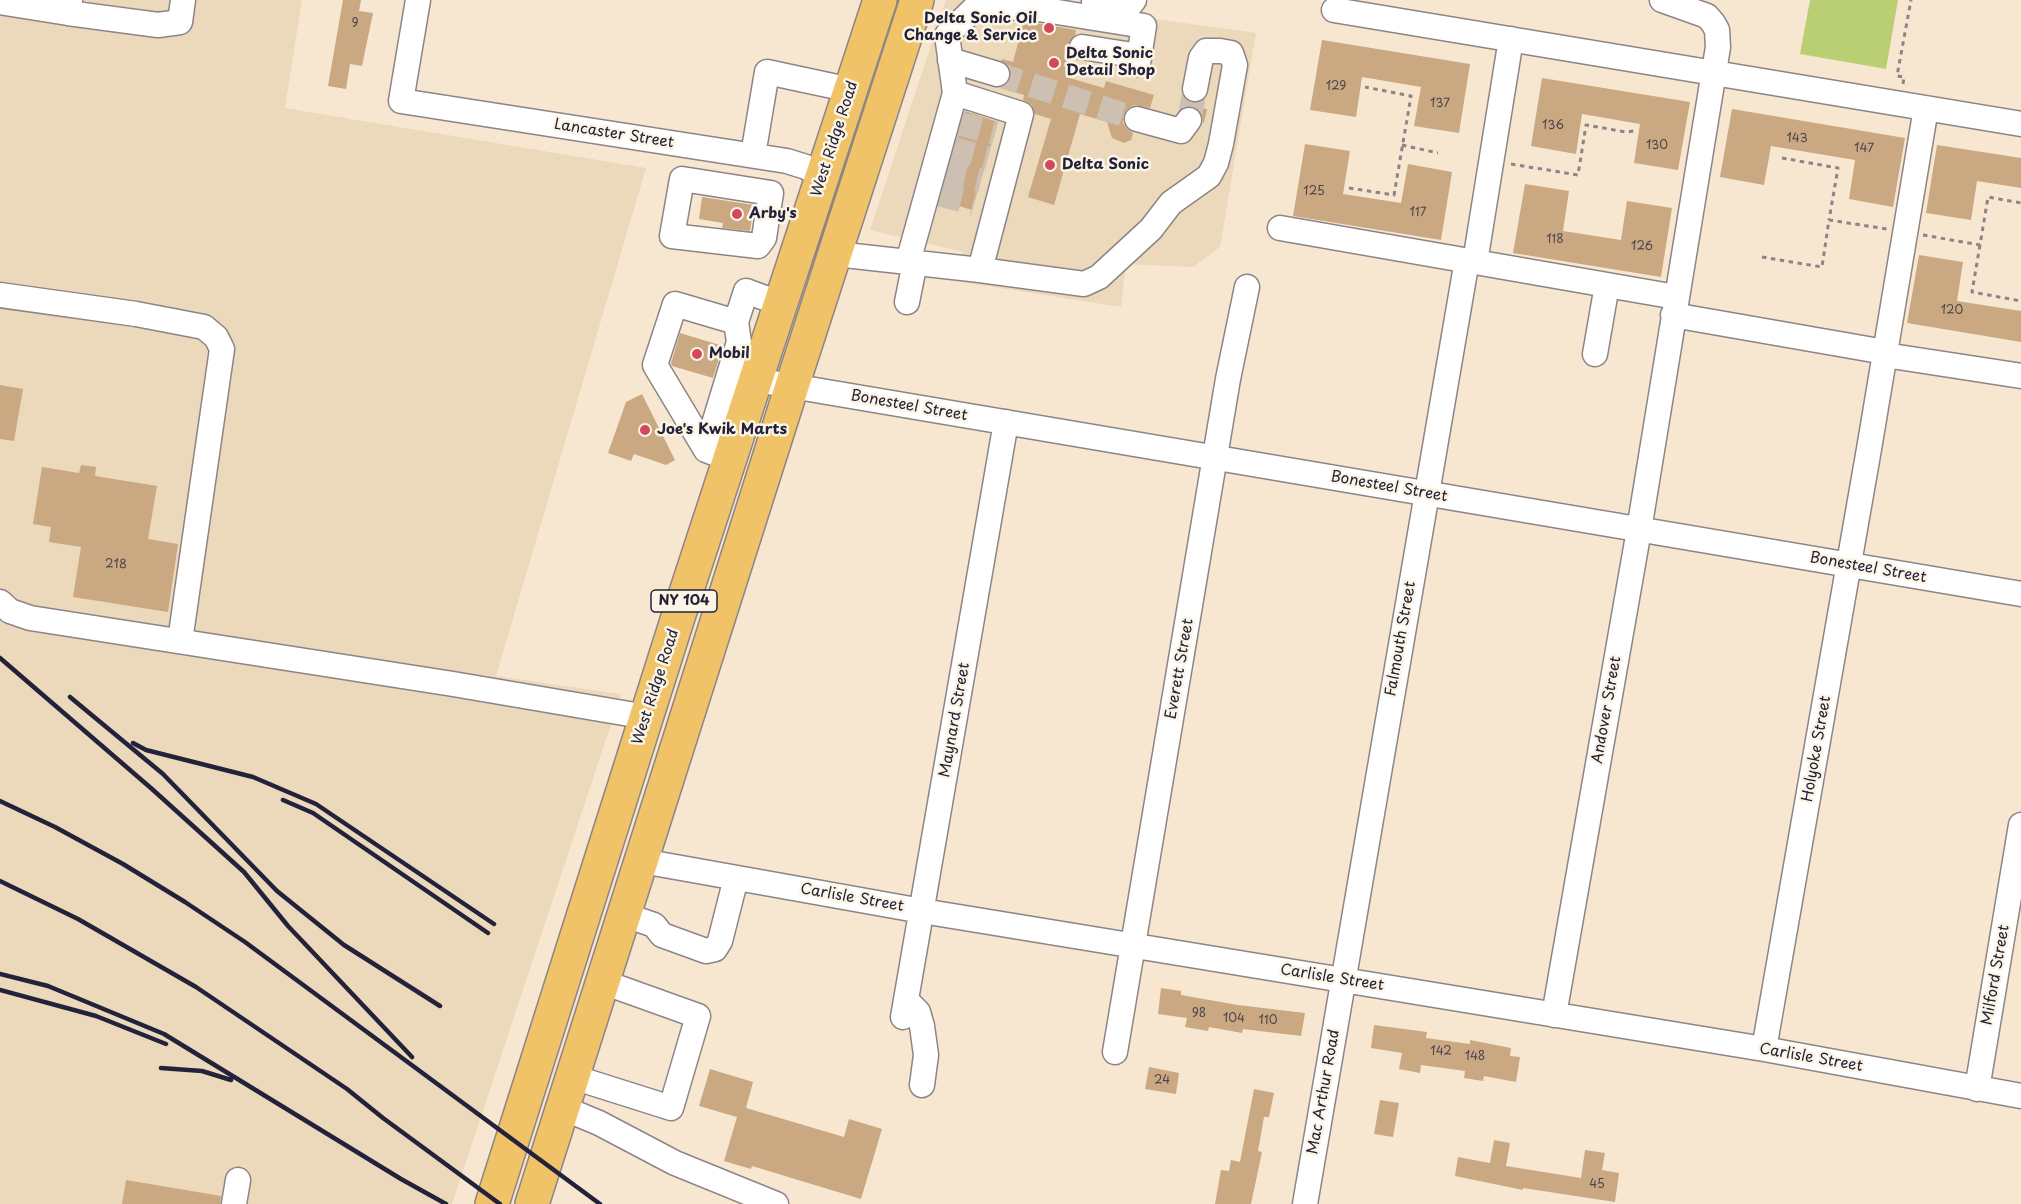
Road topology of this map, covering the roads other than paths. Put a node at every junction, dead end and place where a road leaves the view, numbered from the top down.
1 (183, 0) edge
2 (418, 0) edge
3 (880, 0) edge
4 (1085, 0) edge
5 (1134, 0) edge
6 (1662, 0) edge
7 (0, 2) edge
8 (69, 6) edge
9 (109, 9) edge
10 (1334, 10) dead end
11 (914, 12) edge
12 (946, 35) junction
13 (1511, 39) junction
14 (1082, 40) dead end
15 (950, 60) junction
16 (1714, 73) junction
17 (997, 74) tunnel mouth
18 (1195, 89) tunnel mouth
19 (851, 90) junction
20 (955, 93) junction
21 (1926, 108) junction
22 (1137, 119) tunnel mouth
23 (1189, 120) dead end
24 (2021, 124) edge
25 (715, 150) junction
26 (753, 156) junction
27 (823, 177) junction
28 (710, 183) junction
29 (1280, 228) dead end
30 (764, 238) junction
31 (799, 249) junction
32 (836, 254) junction
33 (1471, 261) junction
34 (912, 262) junction
35 (980, 270) junction
36 (1606, 285) junction
37 (1247, 287) dead end
38 (0, 295) edge
39 (907, 302) dead end
40 (781, 304) junction
41 (1675, 306) junction
42 (736, 322) junction
43 (1595, 354) dead end
44 (1885, 354) junction
45 (2021, 376) edge
46 (756, 380) junction
47 (792, 386) junction
48 (1006, 422) junction
49 (718, 454) junction
50 (1216, 458) junction
51 (1426, 493) junction
52 (1639, 530) junction
53 (1849, 565) junction
54 (2021, 594) edge
55 (0, 602) edge
56 (180, 641) junction
57 (647, 717) junction
58 (2021, 825) edge
59 (642, 861) junction
60 (736, 878) junction
61 (922, 911) junction
62 (625, 915) junction
63 (1133, 945) junction
64 (1343, 980) junction
65 (603, 982) junction
66 (1554, 1015) junction
67 (1764, 1049) junction
68 (1114, 1052) dead end
69 (573, 1077) junction
70 (922, 1085) dead end
71 (1977, 1089) junction
72 (2021, 1096) edge
73 (563, 1108) junction
74 (238, 1180) dead end
75 (234, 1204) edge
76 (492, 1204) edge
77 (532, 1204) edge
78 (776, 1204) edge
79 (1305, 1204) edge

1 - 9 street
2 - 25 street, Lancaster Street
3 - 19 highway, West Ridge Road / NY 104
4 - 5 street
6 - 16 street, Andover Street
7 - 8 street
8 - 9 street
10 - 13 street
11 - 12 street
11 - 32 highway, NY 104
12 - 14 street
12 - 15 street
13 - 16 street
13 - 33 street, Falmouth Street
15 - 17 street
15 - 20 street
16 - 21 street
16 - 41 street, Andover Street
18 - 35 street
19 - 26 street
19 - 27 highway, West Ridge Road / NY 104
20 - 34 street
20 - 35 street
21 - 24 street
21 - 44 street, Holyoke Street
22 - 23 street
25 - 26 street, Lancaster Street
25 - 28 street
26 - 27 street, Lancaster Street
27 - 31 highway, West Ridge Road / NY 104
28 - 30 street
28 - 30 street
29 - 33 street
30 - 31 street
31 - 40 highway, West Ridge Road / NY 104
32 - 34 street
32 - 47 highway, NY 104
33 - 36 street
33 - 51 street, Falmouth Street
34 - 35 street
34 - 39 street
36 - 41 street
36 - 43 street
37 - 50 street, Everett Street
38 - 56 street
40 - 42 street
40 - 46 highway, West Ridge Road / NY 104
41 - 44 street
41 - 52 street, Andover Street
42 - 49 street
42 - 49 street
44 - 45 street
44 - 53 street, Holyoke Street
46 - 47 street, Bonesteel Street
46 - 49 highway, West Ridge Road / NY 104
47 - 48 street, Bonesteel Street
47 - 59 highway, NY 104
48 - 50 street, Bonesteel Street
48 - 61 street, Maynard Street
49 - 57 highway, West Ridge Road / NY 104
50 - 51 street, Bonesteel Street
50 - 63 street, Everett Street
51 - 52 street, Bonesteel Street
51 - 64 street, Falmouth Street
52 - 53 street, Bonesteel Street
52 - 66 street, Andover Street
53 - 54 street, Bonesteel Street
53 - 67 street, Holyoke Street
55 - 56 street
56 - 57 street
57 - 76 highway, West Ridge Road / NY 104
58 - 71 street, Milford Street
59 - 60 street, Carlisle Street
59 - 62 highway, NY 104
60 - 61 street, Carlisle Street
60 - 62 street
61 - 63 street, Carlisle Street
61 - 70 street, Maynard Street
62 - 65 highway, NY 104
63 - 64 street, Carlisle Street
63 - 68 street, Everett Street
64 - 66 street, Carlisle Street
64 - 79 street, Mac Arthur Road
65 - 69 highway, NY 104
65 - 69 street
66 - 67 street, Carlisle Street
67 - 71 street, Carlisle Street
69 - 73 highway, NY 104
71 - 72 street, Carlisle Street
73 - 77 highway, NY 104
73 - 78 street
74 - 75 street

